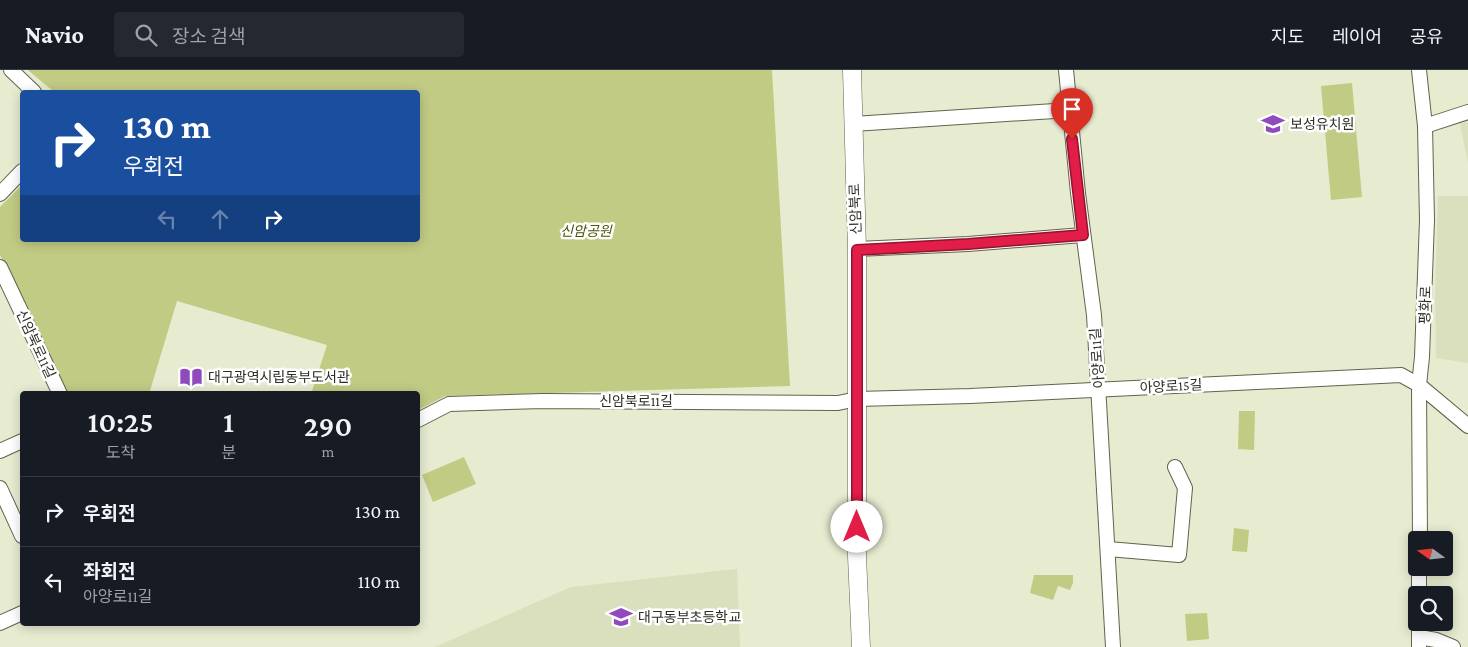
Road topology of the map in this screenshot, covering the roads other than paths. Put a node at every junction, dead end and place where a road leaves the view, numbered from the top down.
1 (11, 70) edge
2 (852, 70) edge
3 (1066, 70) edge
4 (1419, 70) edge
5 (32, 90) edge
6 (1070, 110) junction
7 (1468, 112) edge
8 (853, 124) junction
9 (1425, 126) junction
10 (20, 174) edge
11 (0, 194) edge
12 (1083, 235) junction
13 (857, 250) junction
14 (0, 267) edge
15 (1419, 385) junction
16 (1100, 390) junction
17 (59, 391) edge
18 (857, 399) junction
19 (420, 419) edge
20 (1468, 426) edge
21 (20, 442) edge
22 (0, 451) edge
23 (1175, 467) dead end
24 (0, 488) edge
25 (1420, 531) edge
26 (20, 532) edge
27 (1108, 549) junction
28 (20, 614) edge
29 (0, 623) edge
30 (1419, 642) edge
31 (861, 647) edge
32 (1113, 647) edge
33 (1453, 647) edge

1 - 5 street
2 - 8 street, 신암북로
3 - 6 street, 아양로11길
4 - 9 street, 평화로
6 - 8 street
6 - 12 street, 아양로11길
7 - 9 street
8 - 13 street, 신암북로
9 - 15 street, 평화로
10 - 11 street
12 - 13 street
12 - 16 street, 아양로11길
13 - 18 street, 신암북로
14 - 17 street, 신암북로11길
15 - 16 street, 아양로15길
15 - 20 street, 아양로15길
15 - 25 street, 평화로
16 - 18 street, 아양로15길
16 - 27 street, 아양로11길
18 - 19 street, 신암북로11길
18 - 31 street, 신암북로
21 - 22 street
23 - 27 street
24 - 26 street
27 - 32 street, 아양로11길
28 - 29 street
30 - 33 street

